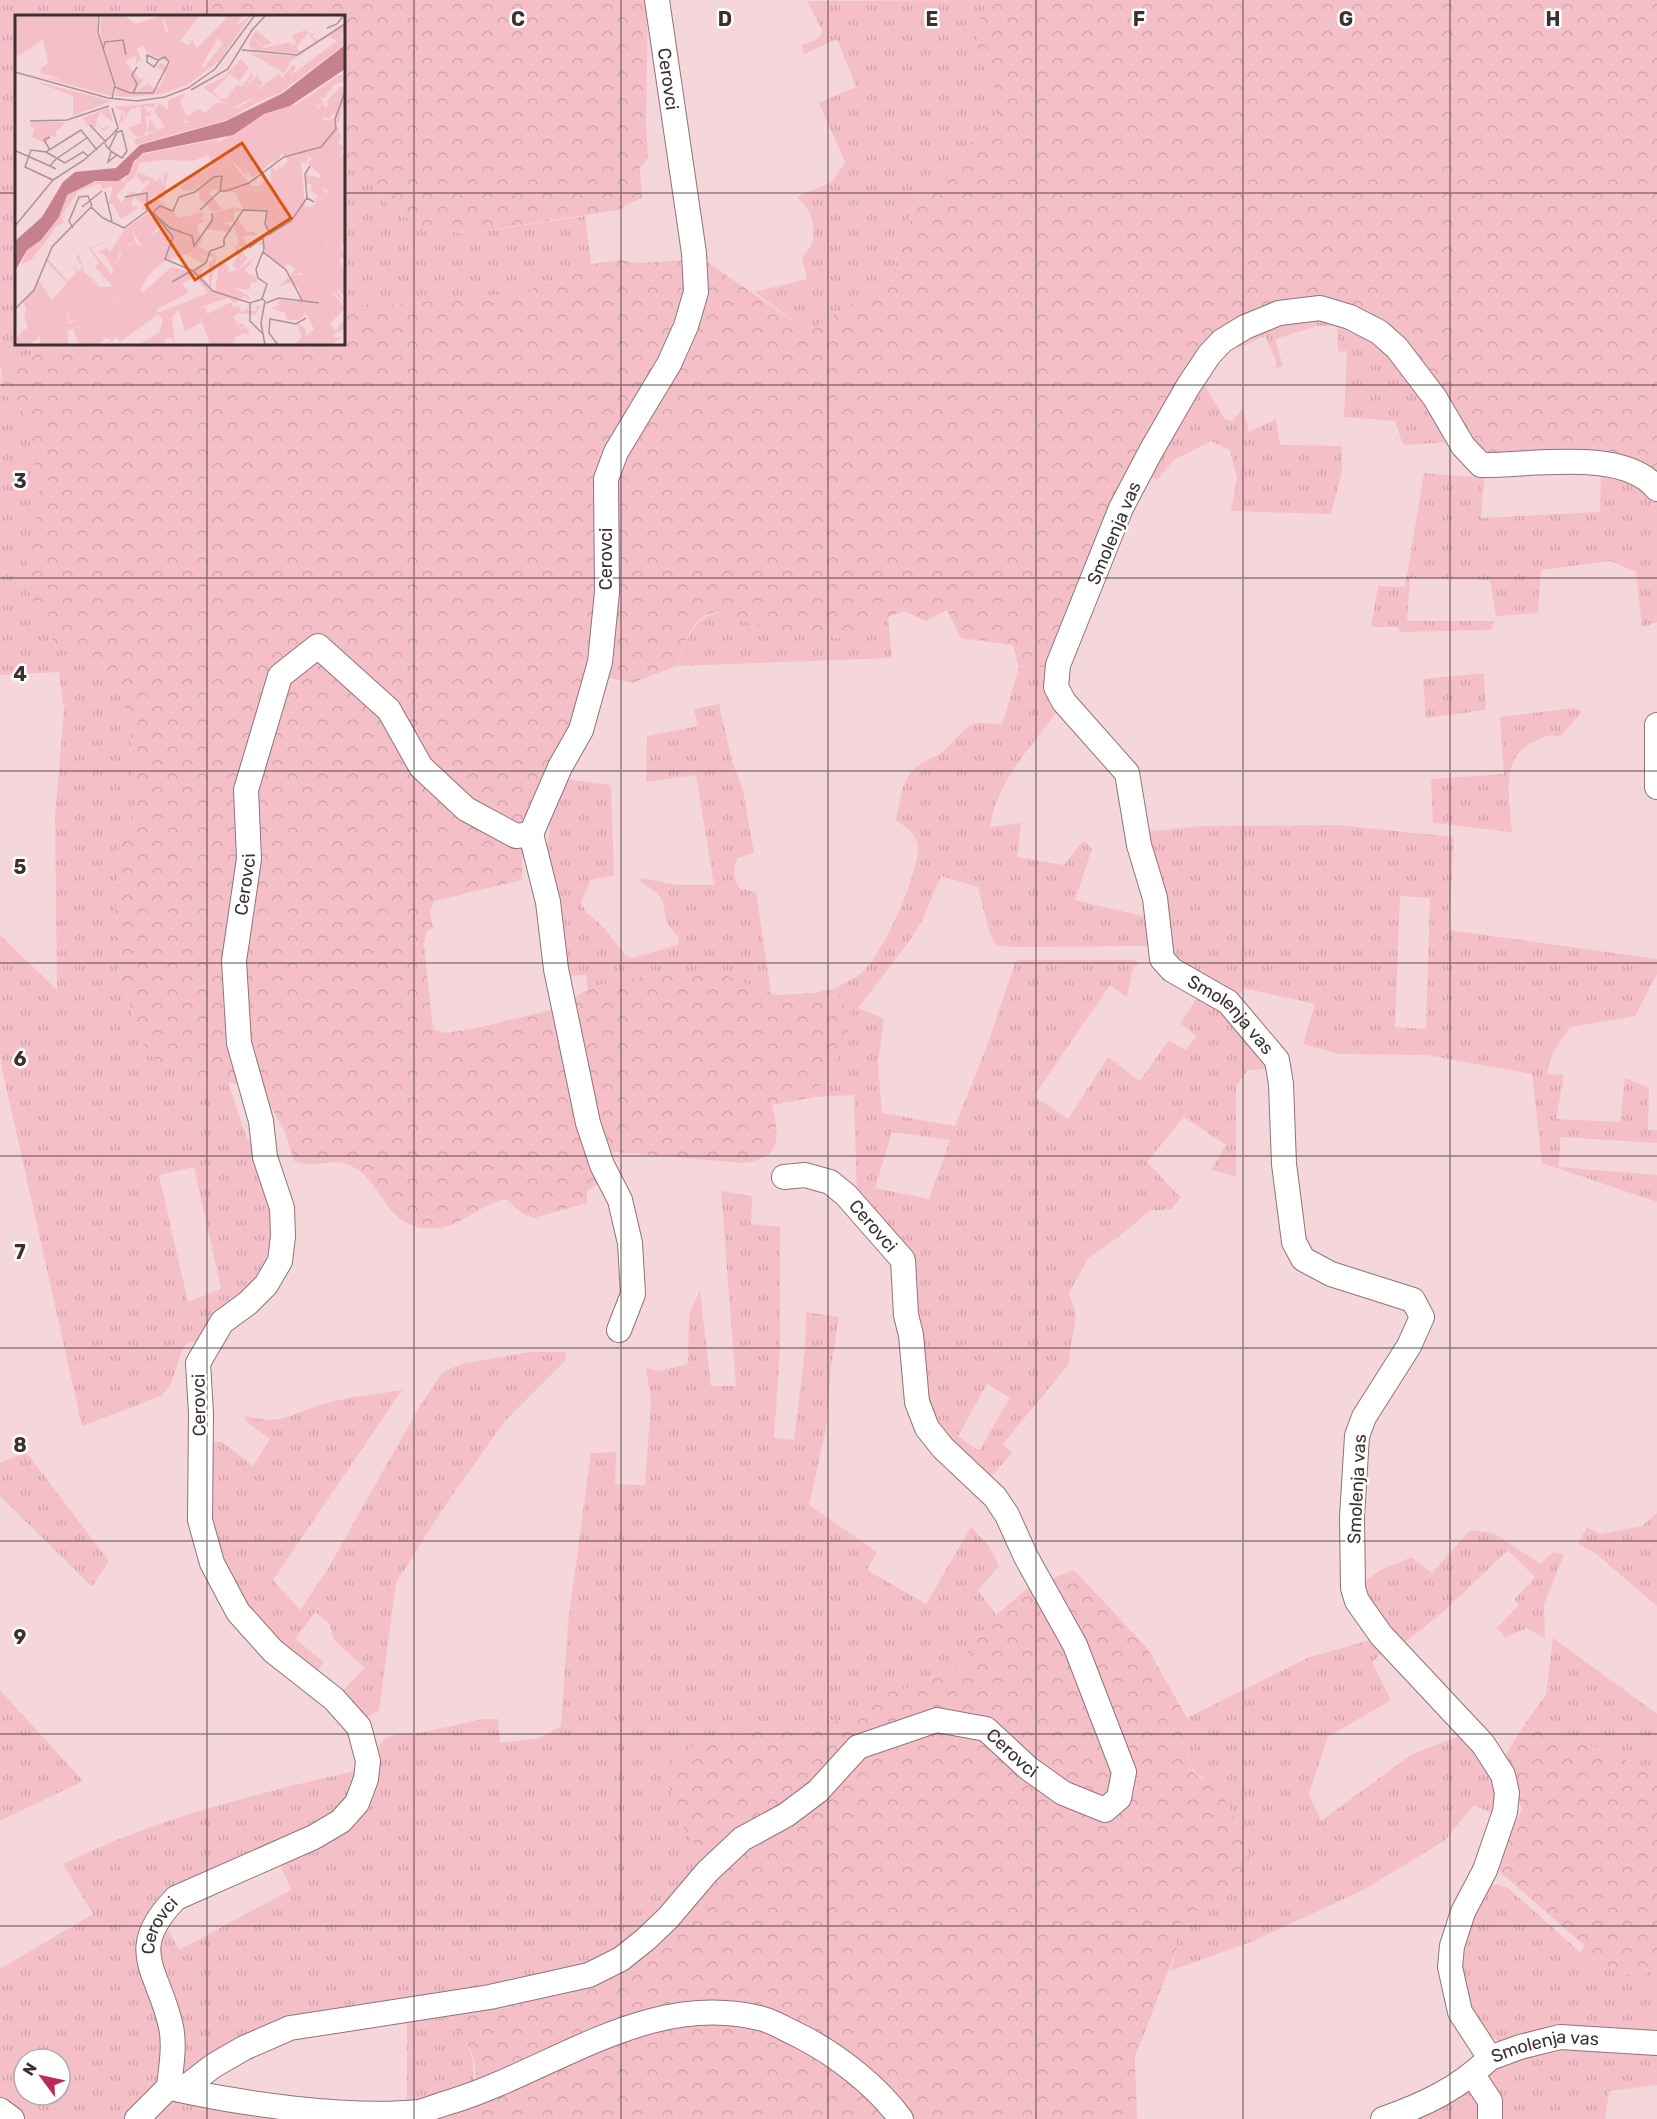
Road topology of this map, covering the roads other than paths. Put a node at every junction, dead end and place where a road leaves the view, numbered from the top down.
1 (657, 0) edge
2 (1657, 489) edge
3 (1657, 725) edge
4 (1657, 787) edge
5 (531, 834) junction
6 (784, 1177) dead end
7 (619, 1330) dead end
8 (1657, 2043) edge
9 (1490, 2058) junction
10 (1473, 2075) junction
11 (176, 2089) junction
12 (0, 2110) edge
13 (12, 2119) edge
14 (137, 2119) edge
15 (901, 2119) edge
16 (1383, 2119) edge
17 (1490, 2119) edge

1 - 5 street, Cerovci
2 - 9 street, Smolenja vas
3 - 4 street
5 - 7 street
5 - 11 street, Cerovci
6 - 11 street, Cerovci
8 - 9 street, Smolenja vas
9 - 10 street
10 - 16 street
10 - 17 street
11 - 14 street
11 - 15 street
12 - 13 street

